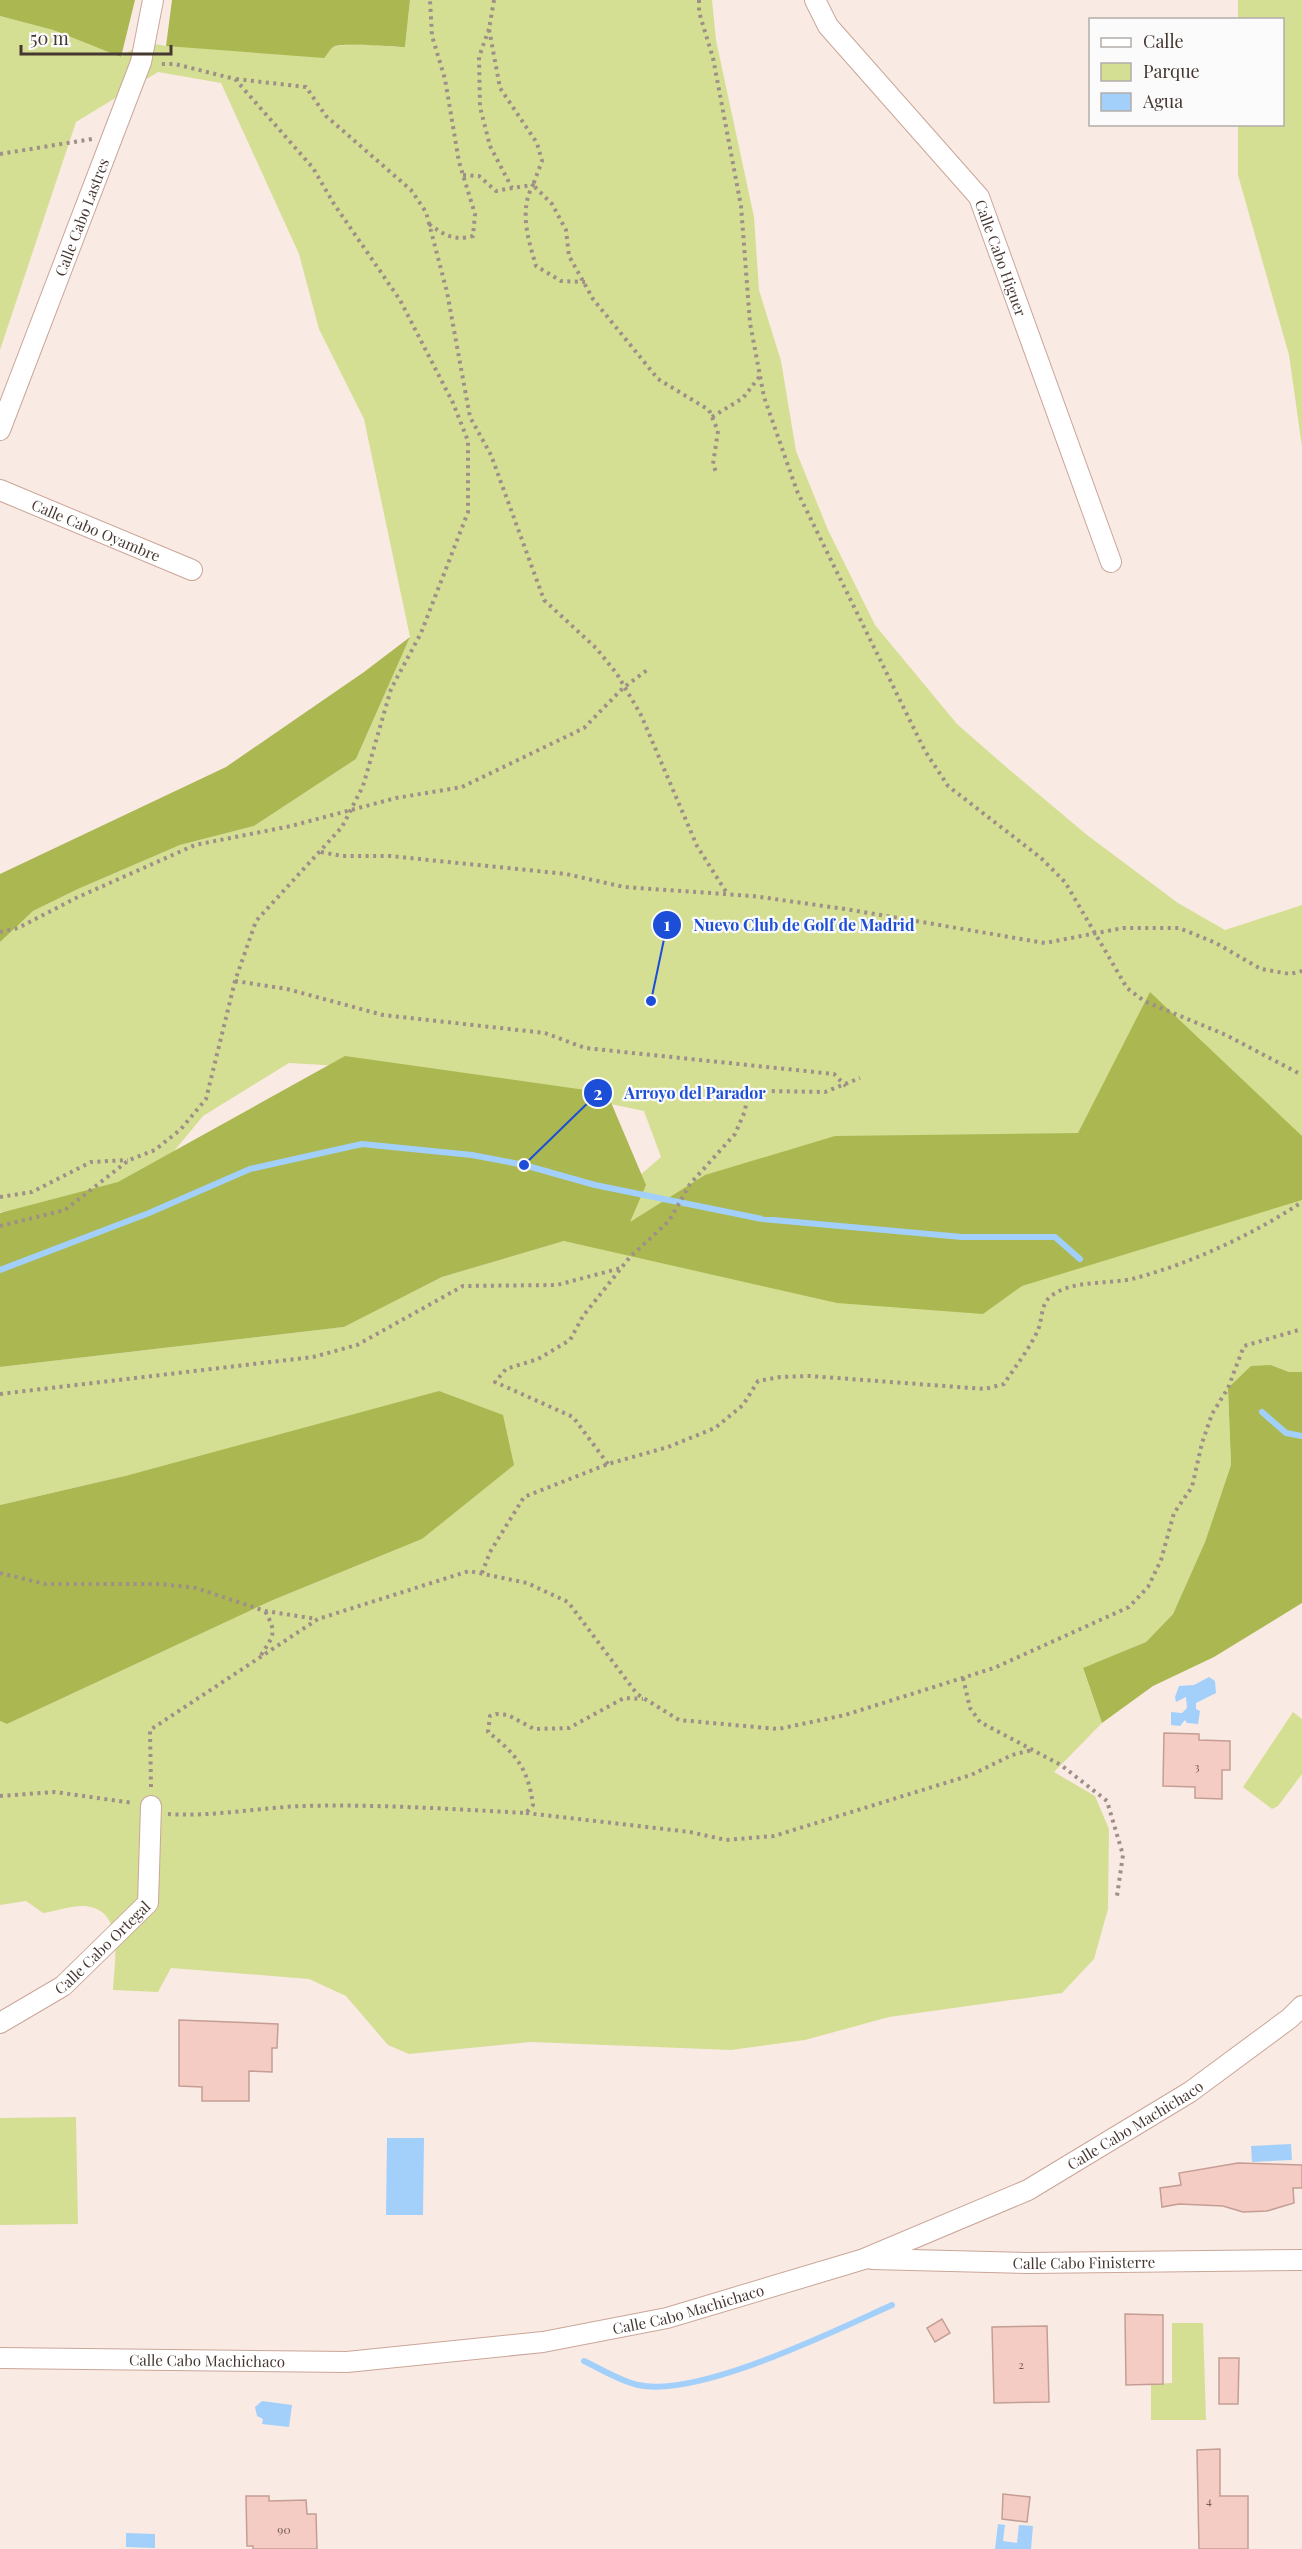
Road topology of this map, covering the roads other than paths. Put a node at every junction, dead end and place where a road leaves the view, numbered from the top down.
1 (153, 0) edge
2 (815, 0) edge
3 (0, 430) edge
4 (0, 490) edge
5 (1111, 562) dead end
6 (192, 570) dead end
7 (151, 1806) road end
8 (1302, 2006) edge
9 (0, 2023) edge
10 (864, 2259) junction
11 (1302, 2260) edge
12 (0, 2358) edge

1 - 3 street, Calle Cabo Lastres
2 - 5 street, Calle Cabo Higuer
4 - 6 street, Calle Cabo Oyambre
7 - 9 street, Calle Cabo Ortegal
8 - 10 street, Calle Cabo Machichaco
10 - 11 street, Calle Cabo Finisterre
10 - 12 street, Calle Cabo Machichaco

